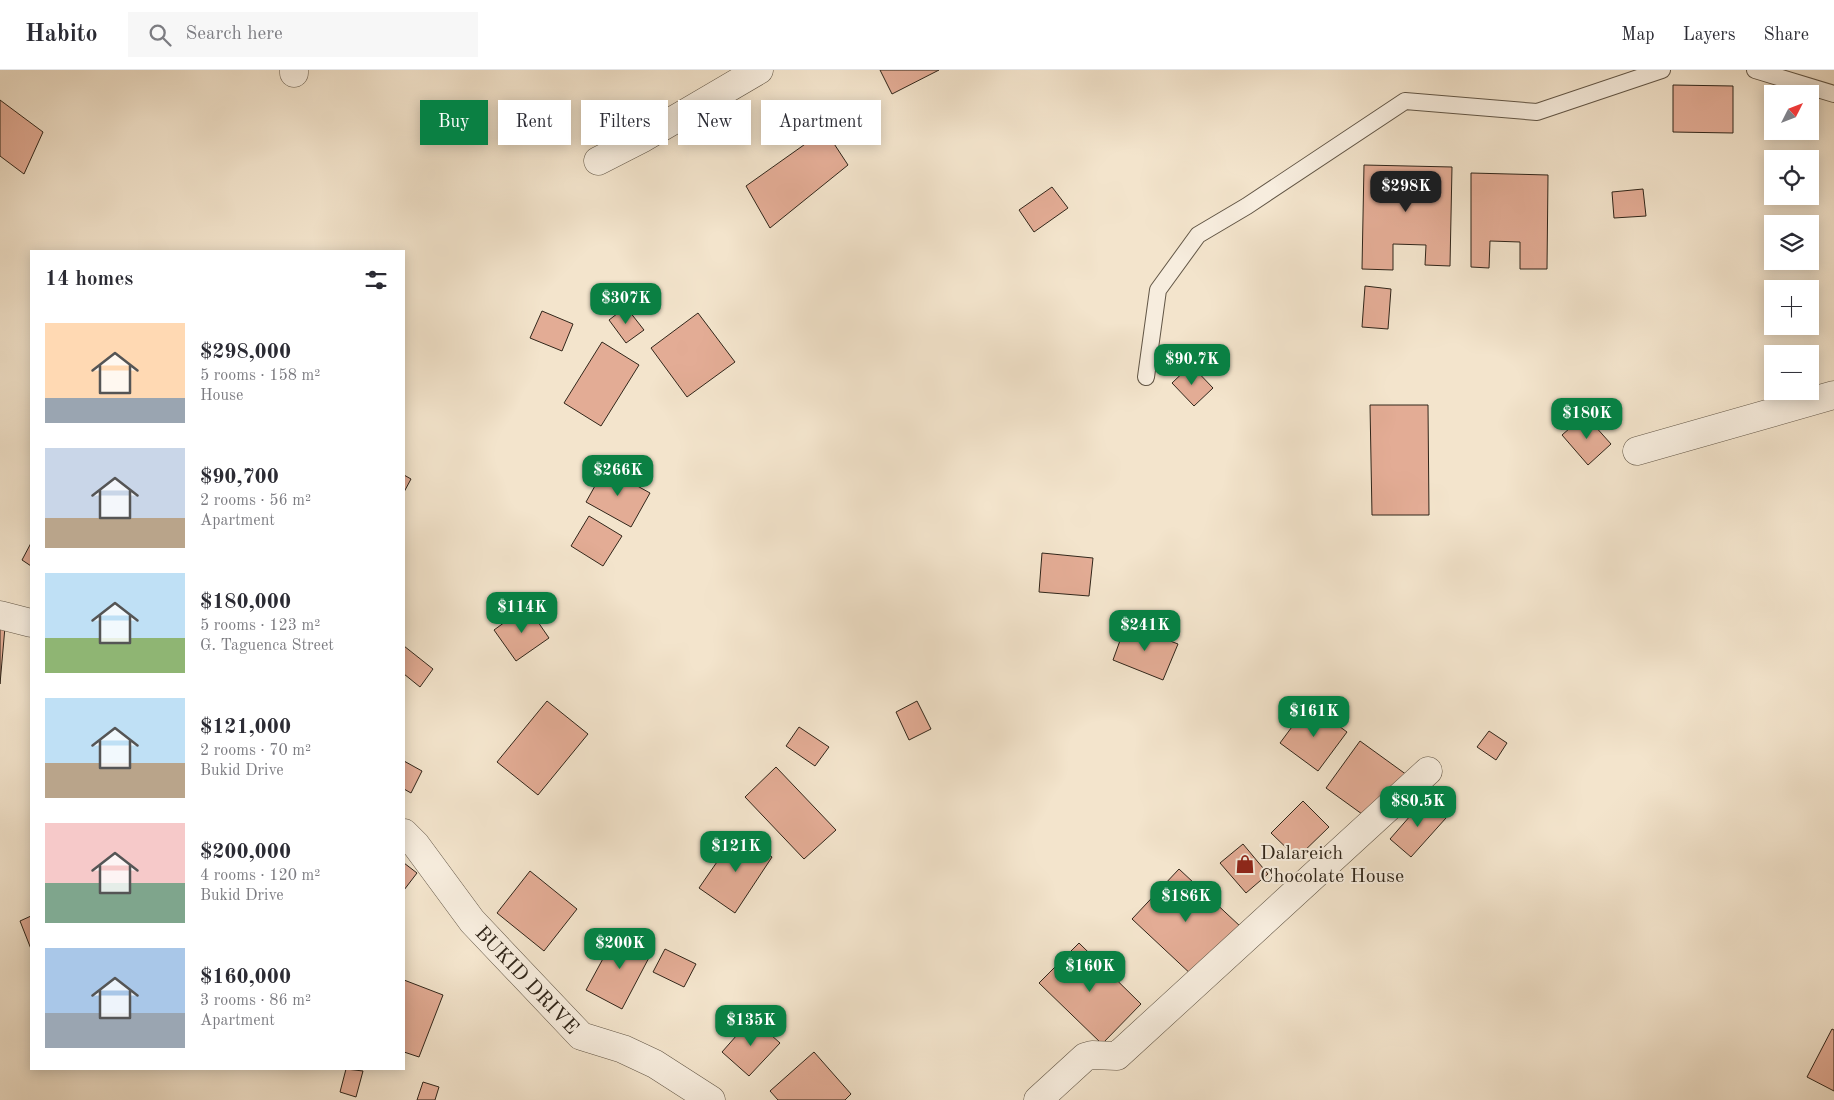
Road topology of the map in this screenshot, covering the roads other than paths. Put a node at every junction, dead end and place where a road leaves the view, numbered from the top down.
1 (759, 70) edge
2 (1662, 70) edge
3 (1755, 70) edge
4 (1834, 94) edge
5 (598, 161) dead end
6 (1146, 377) dead end
7 (1834, 395) edge
8 (1637, 450) dead end
9 (0, 615) edge
10 (30, 624) edge
11 (1428, 771) dead end
12 (405, 834) edge
13 (711, 1100) edge
14 (1038, 1100) edge

1 - 5 street
2 - 6 lane
3 - 4 lane
7 - 8 street
9 - 10 street
11 - 14 street
12 - 13 street, BUKID DRIVE

